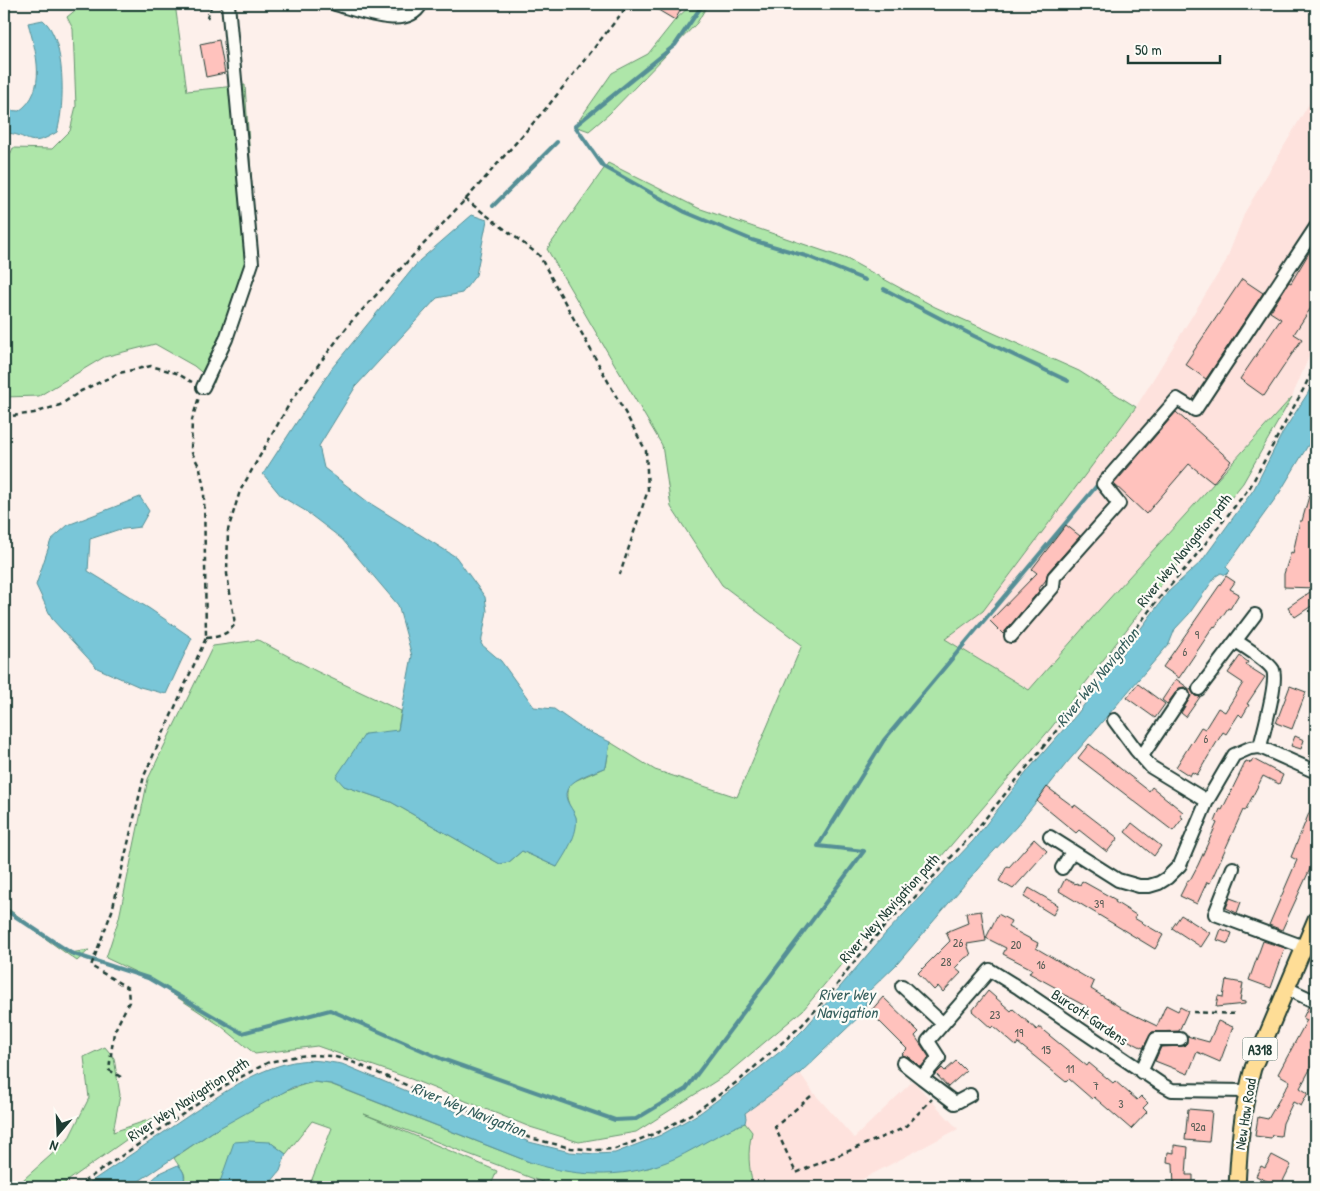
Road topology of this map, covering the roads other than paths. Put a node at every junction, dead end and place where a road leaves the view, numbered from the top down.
1 (228, 4) edge
2 (335, 4) edge
3 (421, 4) edge
4 (1316, 227) edge
5 (203, 387) road end
6 (1255, 615) dead end
7 (1011, 636) dead end
8 (1236, 640) junction
9 (1199, 689) dead end
10 (1183, 695) dead end
11 (1114, 720) dead end
12 (1260, 748) junction
13 (1142, 756) junction
14 (1316, 772) edge
15 (1207, 801) junction
16 (1050, 836) dead end
17 (1072, 852) junction
18 (1062, 868) dead end
19 (1234, 868) dead end
20 (1316, 919) edge
21 (1304, 947) junction
22 (902, 986) dead end
23 (1286, 988) junction
24 (1316, 1002) edge
25 (941, 1025) junction
26 (1180, 1039) dead end
27 (903, 1063) dead end
28 (1142, 1072) junction
29 (922, 1078) junction
30 (1247, 1091) junction
31 (970, 1095) dead end
32 (1237, 1187) edge

1 - 5 street
2 - 3 street
4 - 7 street
6 - 8 street
8 - 9 street
8 - 12 street
10 - 13 street
11 - 13 street
12 - 14 street
12 - 15 street
13 - 15 street
15 - 17 street
16 - 17 street
17 - 18 street
19 - 21 street
20 - 21 main road, New Haw Road / A318
21 - 23 main road, New Haw Road / A318
22 - 25 street
23 - 24 street
23 - 30 main road, New Haw Road / A318
25 - 28 street, Burcott Gardens
25 - 29 street
26 - 28 street
27 - 29 street
28 - 30 street, Burcott Gardens
29 - 31 street
30 - 32 main road, New Haw Road / A318

